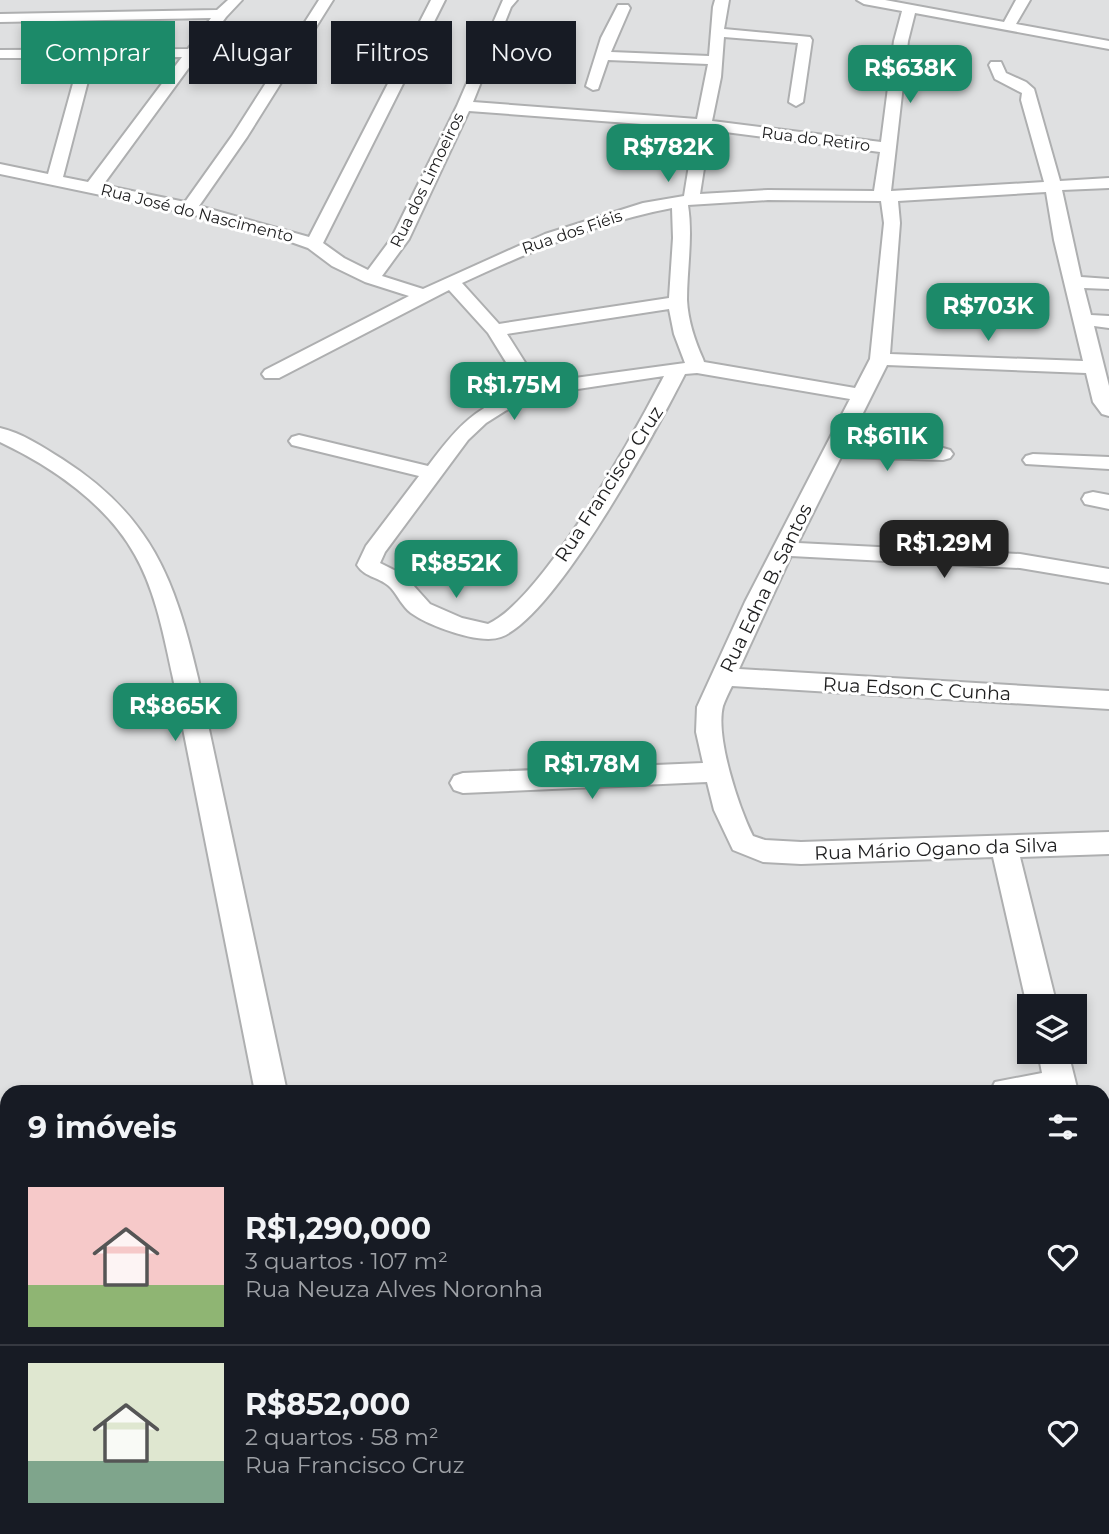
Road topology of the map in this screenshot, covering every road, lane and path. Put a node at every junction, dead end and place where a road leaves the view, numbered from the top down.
1 (15, 0) edge
2 (236, 0) edge
3 (326, 0) edge
4 (438, 0) edge
5 (510, 0) edge
6 (722, 0) edge
7 (867, 0) edge
8 (1023, 0) edge
9 (623, 8) dead end
10 (909, 9) junction
11 (221, 14) junction
12 (1, 21) edge
13 (216, 21) edge
14 (1008, 26) junction
15 (717, 32) junction
16 (1109, 38) edge
17 (1083, 39) junction
18 (1109, 46) edge
19 (0, 54) edge
20 (21, 54) edge
21 (603, 56) junction
22 (189, 58) edge
23 (716, 60) junction
24 (996, 65) dead end
25 (80, 84) edge
26 (593, 86) dead end
27 (796, 102) dead end
28 (464, 106) junction
29 (703, 124) junction
30 (888, 148) junction
31 (0, 169) edge
32 (54, 180) junction
33 (1109, 183) edge
34 (1053, 185) junction
35 (93, 187) junction
36 (885, 195) junction
37 (686, 200) junction
38 (189, 208) junction
39 (314, 244) junction
40 (371, 278) junction
41 (1073, 282) junction
42 (452, 283) junction
43 (1109, 284) edge
44 (425, 295) junction
45 (678, 302) junction
46 (1083, 320) junction
47 (1109, 323) edge
48 (495, 330) junction
49 (880, 359) junction
50 (1094, 366) junction
51 (687, 368) junction
52 (272, 374) dead end
53 (533, 390) junction
54 (859, 395) junction
55 (1107, 410) edge
56 (1109, 429) edge
57 (0, 434) edge
58 (299, 440) dead end
59 (832, 451) junction
60 (943, 454) dead end
61 (1033, 460) dead end
62 (1109, 463) edge
63 (432, 473) junction
64 (784, 549) junction
65 (1109, 576) edge
66 (724, 677) junction
67 (1109, 700) edge
68 (718, 772) junction
69 (463, 783) dead end
70 (1109, 843) edge
71 (1004, 847) junction
72 (763, 851) joint
73 (1039, 994) edge
74 (1056, 1064) edge
75 (270, 1085) edge
76 (1060, 1085) edge

1 - 12 street
2 - 11 street
3 - 38 street
4 - 39 street
5 - 28 street, Rua dos Limoeiros
6 - 15 street
7 - 10 street
8 - 14 street
9 - 21 street
10 - 14 street
10 - 30 street, Rua Edna B. Santos
11 - 12 street
11 - 13 street
14 - 17 street
15 - 23 street
15 - 27 street
16 - 17 street
17 - 18 street
19 - 20 street
21 - 23 street
21 - 26 street
22 - 35 street
23 - 29 street
24 - 34 street
25 - 32 street
28 - 29 street
28 - 40 street, Rua dos Limoeiros
29 - 30 street, Rua do Retiro
29 - 37 street
30 - 36 street, Rua Edna B. Santos
31 - 32 street, Rua José do Nascimento
32 - 35 street, Rua José do Nascimento
33 - 34 street, Rua dos Fiéis
34 - 36 street, Rua dos Fiéis
34 - 41 street
35 - 38 street, Rua José do Nascimento
36 - 37 street, Rua dos Fiéis
36 - 49 street, Rua Edna B. Santos
37 - 42 street, Rua dos Fiéis
37 - 45 street
38 - 39 street, Rua José do Nascimento
39 - 40 street, Rua José do Nascimento
40 - 44 street, Rua José do Nascimento
41 - 43 street
41 - 46 street
42 - 44 street, Rua dos Fiéis
42 - 48 street
44 - 52 street, Rua dos Fiéis
45 - 48 street
45 - 51 street
46 - 47 street
46 - 50 street
48 - 53 street
49 - 50 street
49 - 54 street, Rua Edna B. Santos
50 - 55 street
51 - 53 street
51 - 54 street
51 - 63 street, Rua Francisco Cruz
53 - 63 street
54 - 59 street, Rua Edna B. Santos
55 - 56 street
57 - 75 street
58 - 63 street
59 - 60 street
59 - 64 street, Rua Edna B. Santos
61 - 62 street
64 - 65 street
64 - 66 street, Rua Edna B. Santos
66 - 67 street, Rua Edson C Cunha
66 - 68 street, Rua Edna B. Santos
68 - 69 street
68 - 72 street, Rua Edna B. Santos
70 - 71 street, Rua Mário Ogano da Silva
71 - 72 street, Rua Mário Ogano da Silva
71 - 73 street
74 - 76 street

